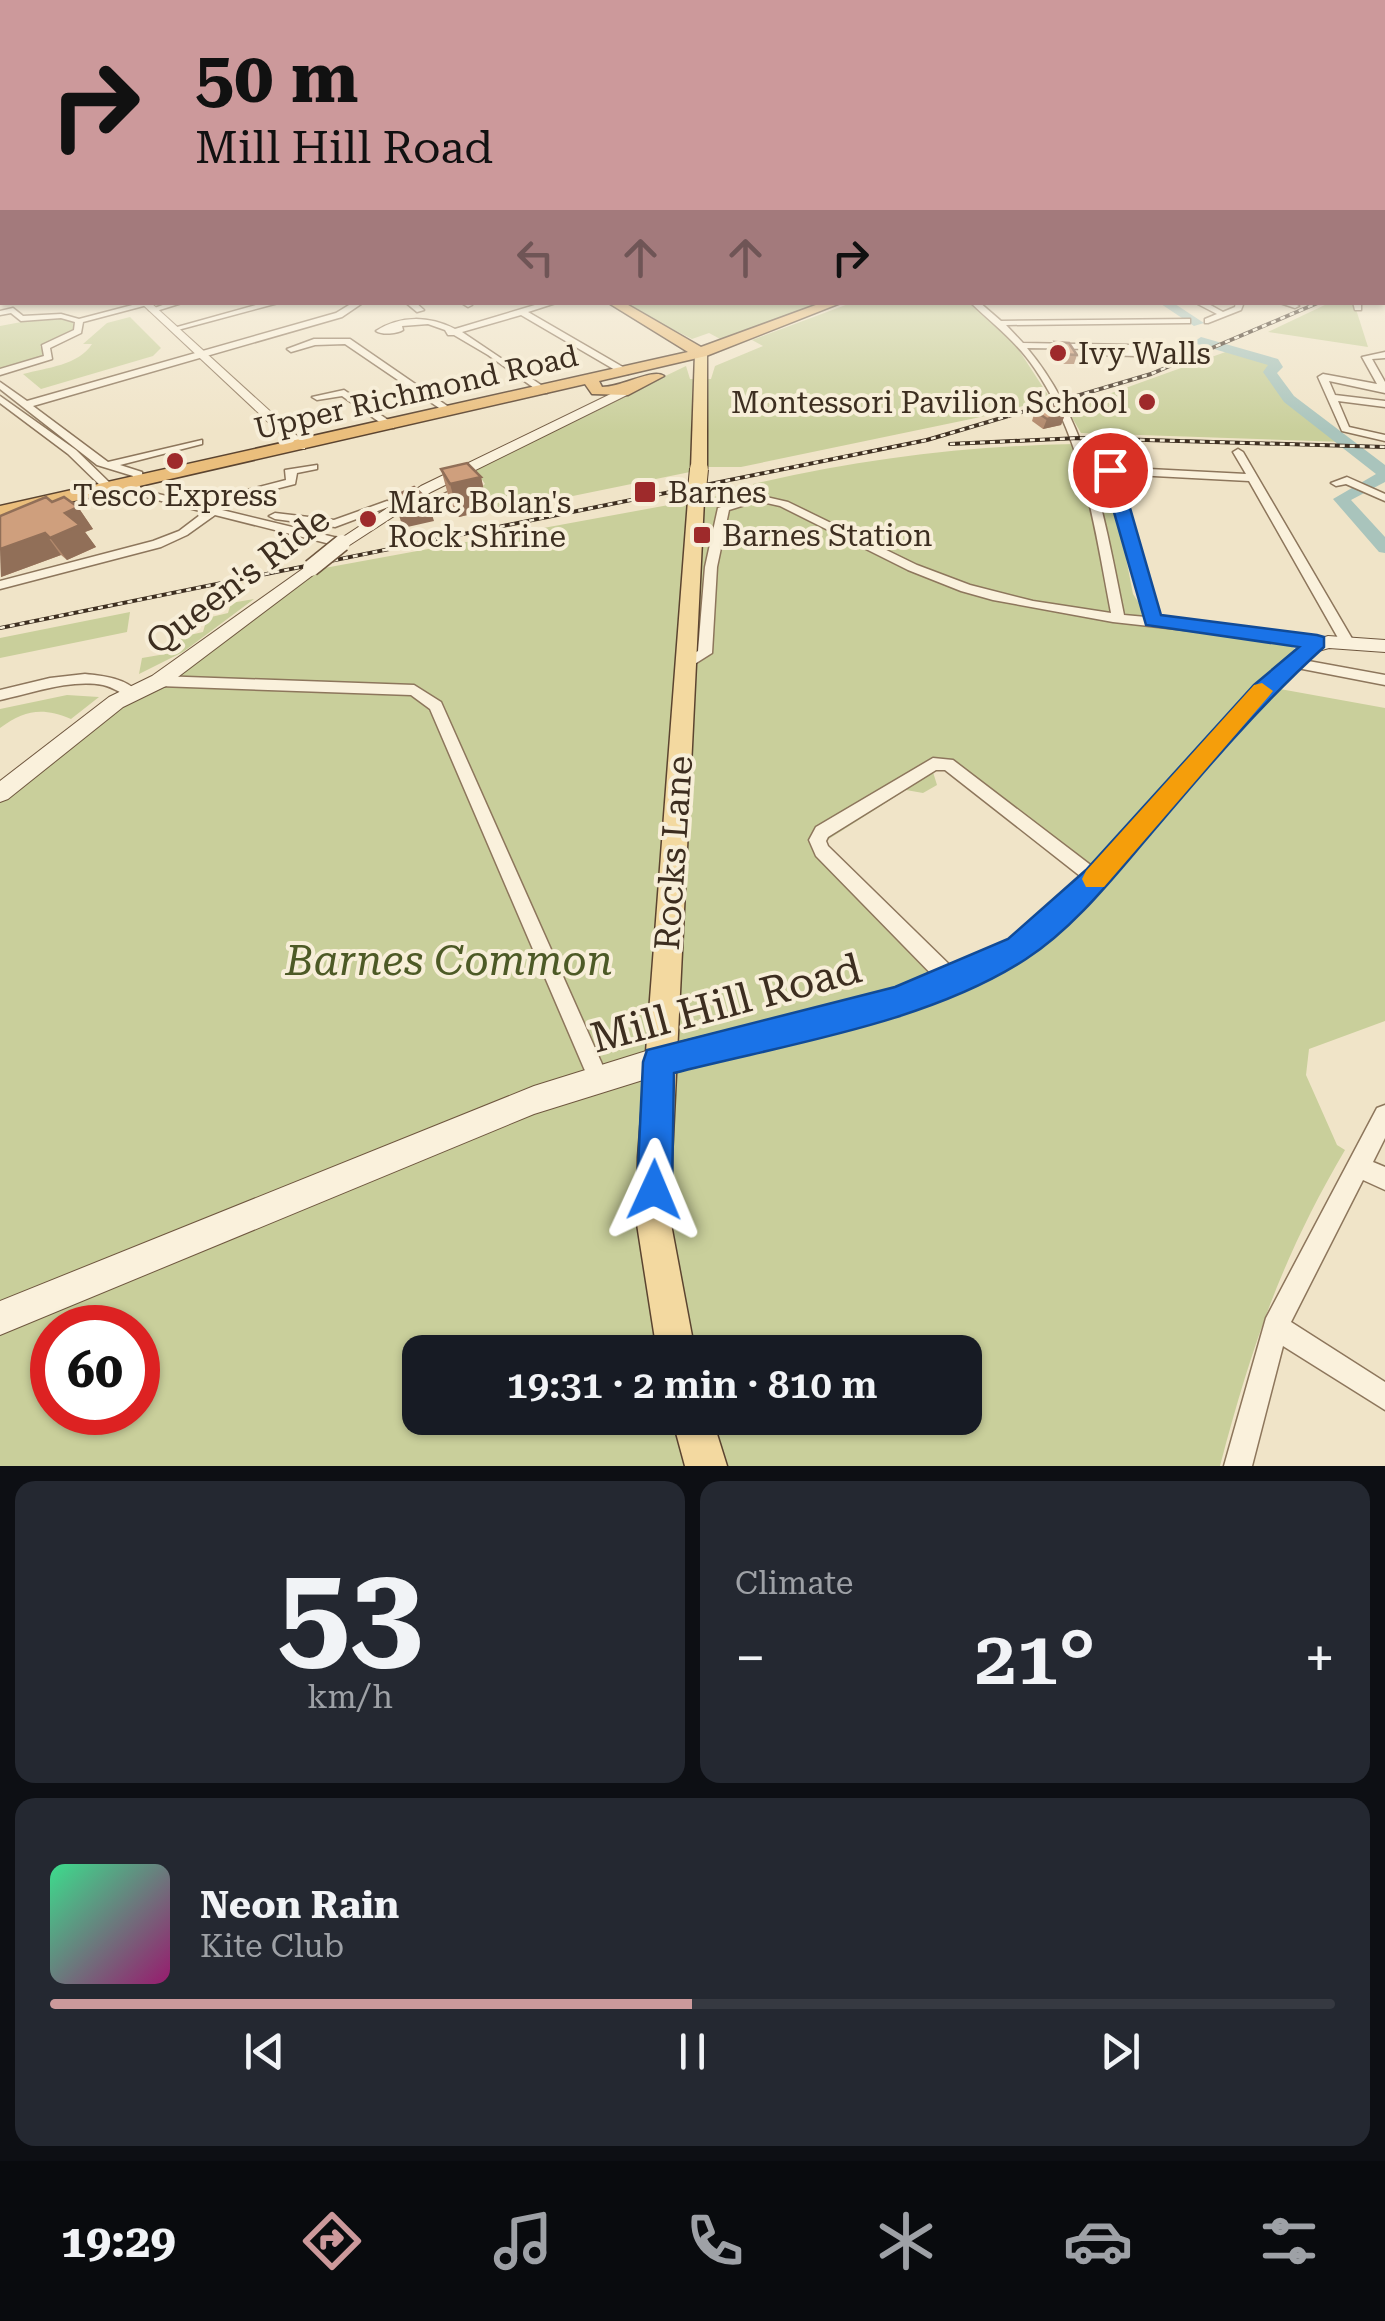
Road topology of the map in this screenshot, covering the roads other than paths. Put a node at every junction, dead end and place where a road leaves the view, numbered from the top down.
1 (12, 305) edge
2 (261, 305) edge
3 (355, 305) edge
4 (414, 305) edge
5 (545, 305) edge
6 (618, 305) edge
7 (829, 305) edge
8 (978, 305) edge
9 (1204, 305) edge
10 (1236, 305) edge
11 (1292, 305) edge
12 (148, 306) edge
13 (1296, 306) dead end
14 (420, 310) dead end
15 (522, 312) junction
16 (1222, 314) junction
17 (1208, 320) dead end
18 (78, 321) junction
19 (1188, 321) dead end
20 (1002, 323) junction
21 (398, 325) dead end
22 (174, 329) junction
23 (452, 333) junction
24 (1023, 345) junction
25 (1096, 347) dead end
26 (291, 349) dead end
27 (201, 352) junction
28 (701, 352) junction
29 (1385, 355) edge
30 (0, 372) edge
31 (626, 372) junction
32 (0, 386) edge
33 (594, 386) junction
34 (1384, 389) edge
35 (544, 391) junction
36 (623, 392) junction
37 (1330, 396) junction
38 (317, 397) dead end
39 (0, 399) edge
40 (1385, 404) edge
41 (26, 405) junction
42 (451, 412) junction
43 (580, 413) junction
44 (391, 426) junction
45 (1385, 438) edge
46 (198, 442) dead end
47 (302, 446) junction
48 (1238, 452) dead end
49 (112, 464) junction
50 (312, 467) dead end
51 (466, 468) junction
52 (1252, 478) junction
53 (136, 480) junction
54 (1351, 483) dead end
55 (109, 488) junction
56 (1385, 498) edge
57 (387, 504) dead end
58 (214, 510) junction
59 (446, 512) dead end
60 (0, 515) edge
61 (241, 516) junction
62 (342, 543) junction
63 (0, 586) edge
64 (1118, 617) junction
65 (1153, 620) junction
66 (1317, 642) junction
67 (1347, 642) junction
68 (1385, 646) edge
69 (688, 662) junction
70 (1292, 662) junction
71 (1385, 680) edge
72 (159, 681) junction
73 (132, 692) junction
74 (0, 695) edge
75 (0, 793) edge
76 (1096, 878) junction
77 (952, 981) junction
78 (658, 1062) junction
79 (598, 1080) junction
80 (1385, 1116) edge
81 (1360, 1167) junction
82 (1385, 1180) edge
83 (0, 1318) edge
84 (1275, 1328) junction
85 (673, 1335) edge
86 (1385, 1397) edge
87 (697, 1435) edge
88 (706, 1466) edge
89 (1238, 1466) edge

1 - 18 street
2 - 22 street
3 - 27 street
4 - 14 street
5 - 15 street
6 - 28 highway
7 - 28 highway, Upper Richmond Road
8 - 20 street
9 - 16 street
10 - 16 street
11 - 13 street
12 - 18 street
12 - 22 street
15 - 23 street
15 - 31 street
16 - 17 street
18 - 30 street
19 - 20 street
20 - 24 street
21 - 23 street
22 - 27 street
23 - 35 street
24 - 25 street
24 - 64 street
26 - 42 street
27 - 41 street
27 - 47 street
28 - 31 highway, Upper Richmond Road
28 - 36 highway, Queen's Ride
28 - 69 main road, Rocks Lane, bridge
29 - 34 street
31 - 33 highway, Upper Richmond Road
32 - 41 street
33 - 35 highway, Upper Richmond Road
33 - 36 highway, Queen's Ride
33 - 43 main road, Queen's Ride
34 - 37 street
35 - 42 highway, Upper Richmond Road
36 - 43 main road, Queen's Ride
37 - 40 street
37 - 45 street
38 - 44 street
39 - 55 street
41 - 49 street
42 - 44 highway, Upper Richmond Road
43 - 51 main road, Queen's Ride
44 - 47 highway, Upper Richmond Road
46 - 49 street
47 - 53 highway, Upper Richmond Road
48 - 52 street
49 - 53 street
50 - 58 street
51 - 59 street
51 - 62 main road, Queen's Ride
52 - 65 street
52 - 67 street
53 - 55 highway, Upper Richmond Road
53 - 58 street
54 - 56 street
55 - 60 highway, Upper Richmond Road
57 - 61 street
58 - 61 street
58 - 63 street
61 - 62 street
62 - 72 main road, Queen's Ride, bridge
64 - 65 street
64 - 69 street
65 - 66 street
66 - 67 main road
66 - 70 main road, Mill Hill Road
67 - 68 main road
69 - 78 main road, Rocks Lane
70 - 71 street
70 - 76 main road, Mill Hill Road
72 - 73 main road, Queen's Ride
72 - 79 street
73 - 74 street
73 - 75 main road, Queen's Ride
76 - 77 main road, Mill Hill Road
76 - 77 street
77 - 78 main road, Mill Hill Road
78 - 79 main road, Mill Hill Road
78 - 85 main road, Rocks Lane
79 - 83 main road, Mill Hill Road
80 - 81 street
81 - 82 street
81 - 84 street
84 - 86 street
84 - 89 street
87 - 88 main road

